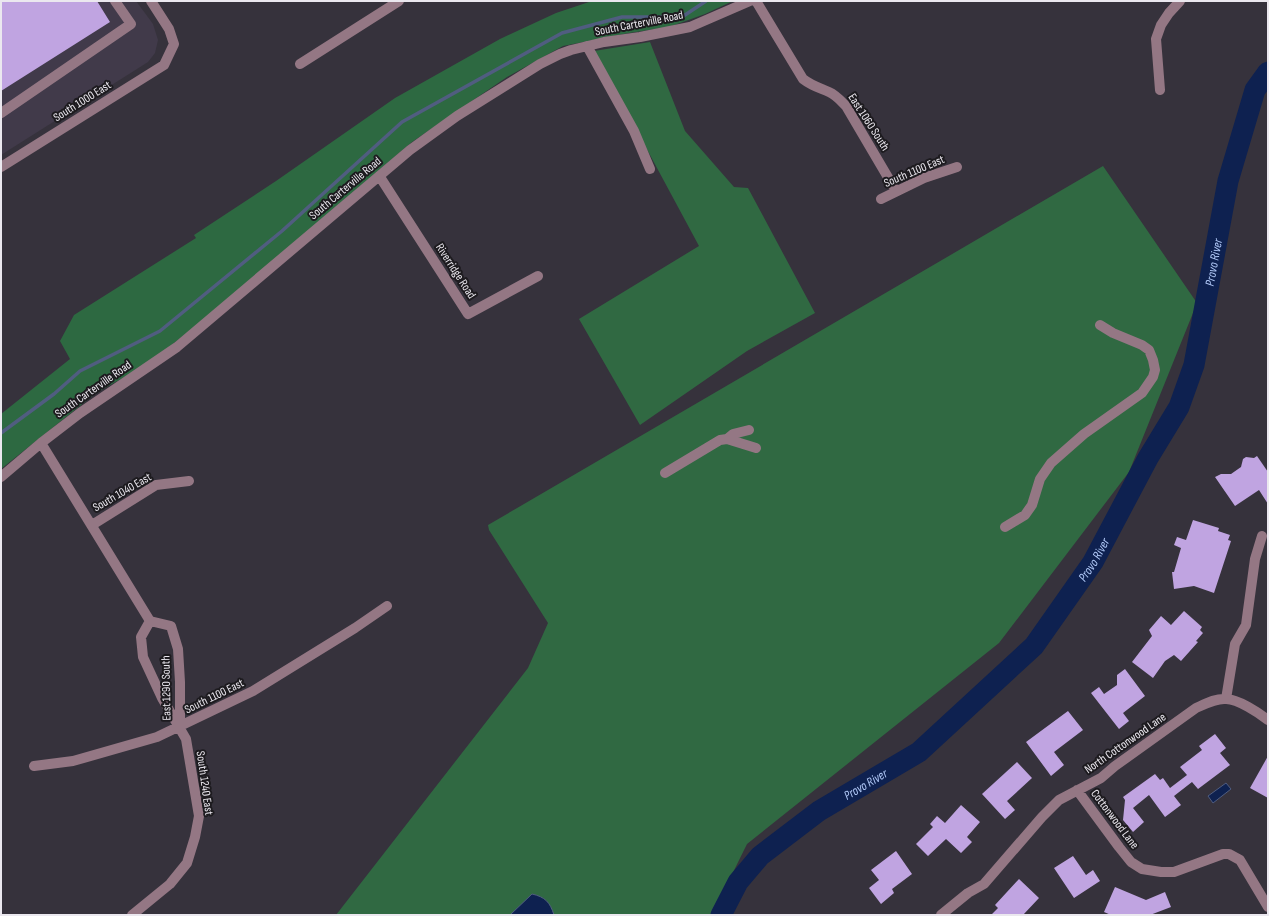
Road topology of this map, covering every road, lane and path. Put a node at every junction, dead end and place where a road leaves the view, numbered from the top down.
1 (115, 1) edge
2 (152, 1) edge
3 (399, 1) edge
4 (750, 1) edge
5 (756, 1) edge
6 (1180, 1) edge
7 (587, 46) junction
8 (300, 64) dead end
9 (1160, 90) dead end
10 (1, 113) edge
11 (1, 167) edge
12 (957, 167) dead end
13 (650, 169) dead end
14 (380, 177) junction
15 (896, 191) junction
16 (881, 199) dead end
17 (538, 276) dead end
18 (1100, 325) dead end
19 (749, 430) dead end
20 (727, 439) junction
21 (41, 443) junction
22 (756, 448) dead end
23 (665, 473) dead end
24 (1, 477) edge
25 (189, 481) dead end
26 (92, 525) junction
27 (1005, 527) dead end
28 (1262, 536) dead end
29 (387, 606) dead end
30 (150, 621) junction
31 (1226, 699) junction
32 (1268, 720) edge
33 (180, 726) junction
34 (34, 766) dead end
35 (1077, 790) junction
36 (1268, 907) edge
37 (132, 915) edge
38 (941, 915) edge

1 - 10 street
2 - 11 street, South 1000 East
3 - 8 street
4 - 7 street, South Carterville Road
5 - 15 street, East 1060 South
6 - 9 street
7 - 13 street
7 - 14 street, South Carterville Road
12 - 15 street, South 1100 East
14 - 17 street, Riverridge Road
14 - 21 street, South Carterville Road
15 - 16 street, South 1100 East
18 - 27 street
19 - 20 street
20 - 22 street
20 - 23 street
21 - 24 street, South Carterville Road
21 - 26 street
25 - 26 street, South 1040 East
26 - 30 street
28 - 31 street
29 - 33 street, South 1100 East
30 - 33 street, East 1290 South
30 - 33 street, East 1290 South
31 - 32 street
31 - 35 street, North Cottonwood Lane
33 - 34 street, South 1100 East
33 - 37 street, South 1240 East
35 - 36 street, Cottonwood Lane
35 - 38 street, North Cottonwood Lane

